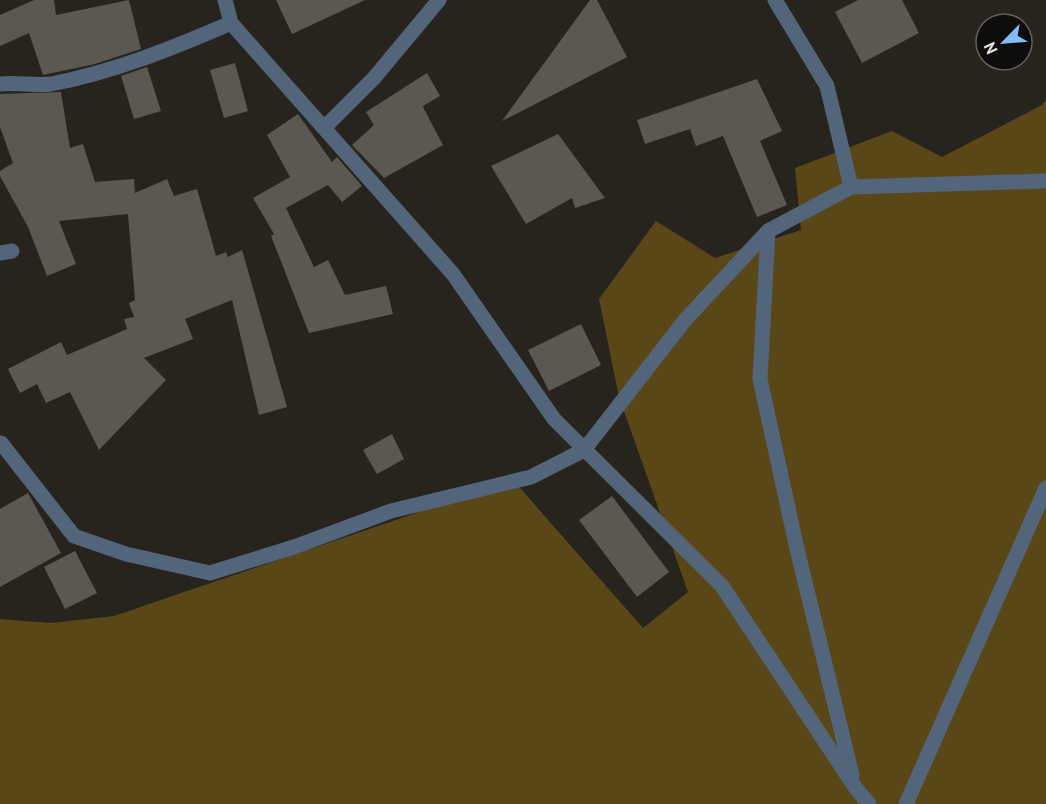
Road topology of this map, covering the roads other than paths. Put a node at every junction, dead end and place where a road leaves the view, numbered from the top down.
1 (225, 0) edge
2 (439, 0) edge
3 (781, 4) edge
4 (231, 23) junction
5 (0, 84) edge
6 (326, 127) junction
7 (1046, 181) edge
8 (851, 187) junction
9 (768, 231) junction
10 (1, 443) edge
11 (584, 450) junction
12 (1046, 488) edge
13 (855, 787) junction
14 (869, 804) edge
15 (906, 804) edge

1 - 4 street
2 - 6 street
3 - 8 street
4 - 5 street
4 - 6 street
6 - 11 street
7 - 8 street
8 - 9 street
9 - 11 street
9 - 13 street
10 - 11 street
11 - 13 street
12 - 15 street
13 - 14 street

